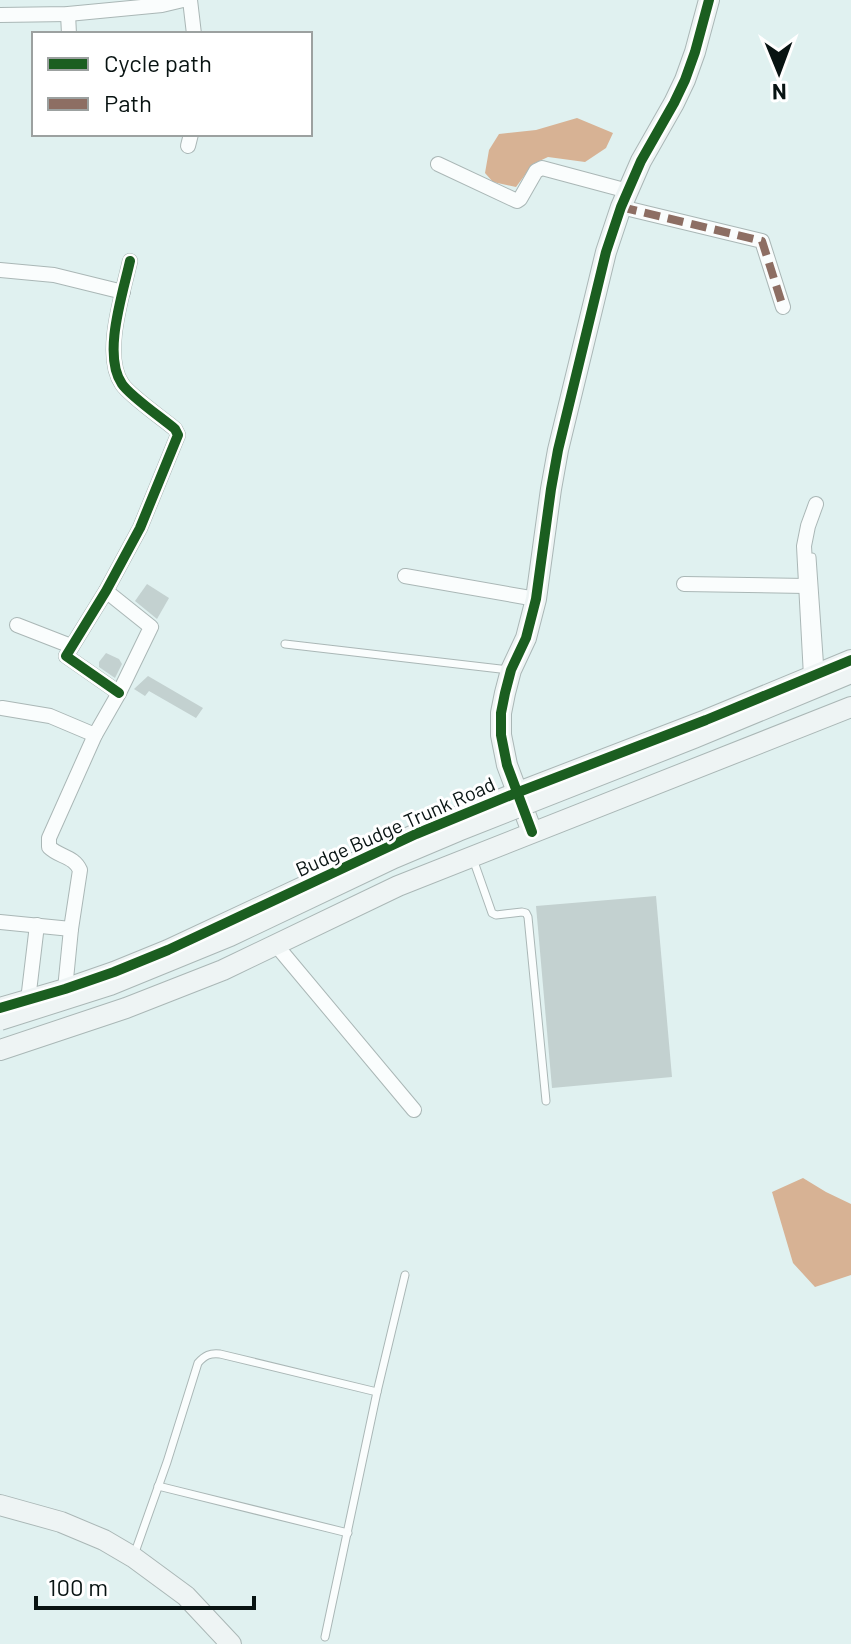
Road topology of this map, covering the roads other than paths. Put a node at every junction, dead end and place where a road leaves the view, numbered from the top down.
1 (183, 0) edge
2 (190, 0) edge
3 (709, 0) edge
4 (68, 14) junction
5 (0, 15) edge
6 (69, 32) edge
7 (194, 32) edge
8 (438, 164) dead end
9 (625, 199) junction
10 (130, 261) dead end
11 (0, 270) edge
12 (123, 292) junction
13 (783, 307) dead end
14 (816, 504) dead end
15 (812, 557) dead end
16 (405, 576) dead end
17 (684, 584) dead end
18 (806, 586) junction
19 (106, 591) junction
20 (536, 599) junction
21 (17, 625) dead end
22 (285, 644) dead end
23 (71, 646) junction
24 (851, 660) edge
25 (511, 670) junction
26 (851, 673) edge
27 (815, 675) junction
28 (119, 693) junction
29 (851, 707) edge
30 (2, 708) dead end
31 (95, 735) junction
32 (516, 793) junction
33 (532, 832) junction
34 (472, 857) junction
35 (0, 922) edge
36 (37, 925) junction
37 (71, 929) junction
38 (276, 945) junction
39 (65, 989) junction
40 (28, 1000) junction
41 (0, 1008) edge
42 (0, 1020) edge
43 (0, 1050) edge
44 (546, 1101) dead end
45 (414, 1110) dead end
46 (405, 1275) dead end
47 (377, 1392) junction
48 (158, 1486) junction
49 (0, 1505) edge
50 (348, 1533) junction
51 (133, 1557) junction
52 (325, 1637) dead end
53 (231, 1644) edge

1 - 4 street
2 - 7 street
3 - 9 street
4 - 5 street
4 - 6 street
8 - 9 street
9 - 13 street
9 - 20 street
10 - 12 street
11 - 12 street
12 - 19 street
14 - 18 street
15 - 27 lane
16 - 20 street
17 - 18 street
18 - 27 street
19 - 23 street
19 - 28 street
20 - 25 street
21 - 23 street
22 - 25 lane
23 - 28 street
24 - 27 street, Budge Budge Trunk Road
25 - 32 street
26 - 42 street, bridge
27 - 32 street, Budge Budge Trunk Road
28 - 31 street
29 - 33 street
30 - 31 street
31 - 37 street
32 - 33 street
32 - 39 street, Budge Budge Trunk Road
33 - 34 street
34 - 38 street
34 - 44 lane
35 - 36 street
36 - 37 street
36 - 40 street
37 - 39 street
38 - 43 street
38 - 45 street
39 - 40 street, Budge Budge Trunk Road
40 - 41 street, Budge Budge Trunk Road
46 - 47 lane
47 - 48 lane
47 - 50 lane
48 - 50 lane
48 - 51 lane
49 - 51 street
50 - 52 lane
51 - 53 street

